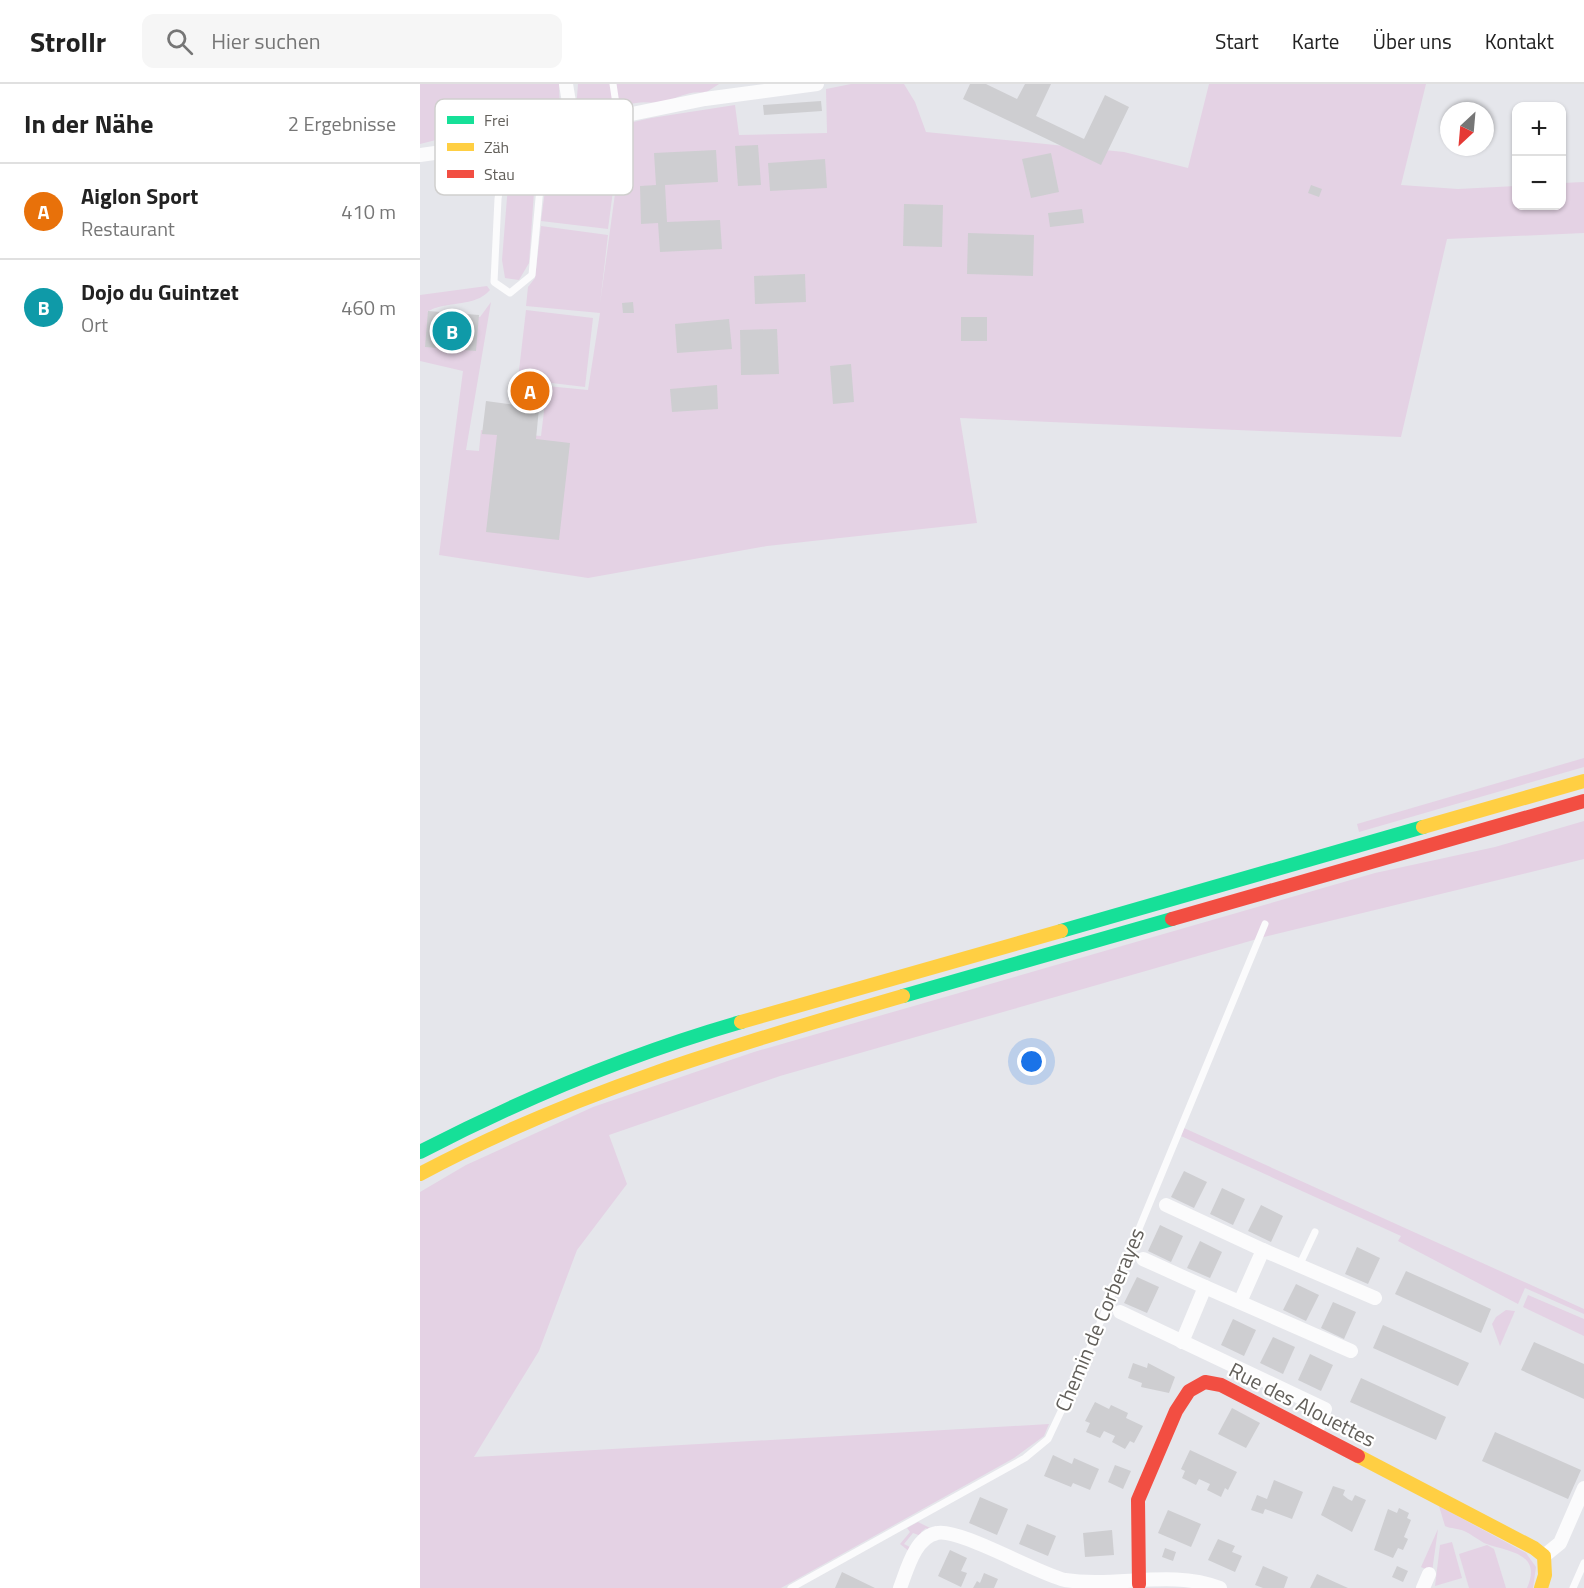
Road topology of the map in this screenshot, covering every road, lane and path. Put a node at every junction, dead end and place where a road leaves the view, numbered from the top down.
1 (566, 84) edge
2 (613, 84) edge
3 (817, 84) edge
4 (792, 86) edge
5 (568, 99) edge
6 (615, 99) edge
7 (633, 114) edge
8 (435, 153) edge
9 (420, 155) edge
10 (499, 195) edge
11 (539, 195) edge
12 (1584, 781) edge
13 (1584, 801) edge
14 (1265, 924) dead end
15 (420, 1152) edge
16 (420, 1174) edge
17 (1166, 1205) dead end
18 (1315, 1232) dead end
19 (1263, 1250) junction
20 (1143, 1259) dead end
21 (1299, 1266) junction
22 (1206, 1287) junction
23 (1375, 1298) dead end
24 (1240, 1302) junction
25 (1119, 1312) dead end
26 (1182, 1342) junction
27 (1351, 1351) dead end
28 (1315, 1434) junction
29 (1584, 1488) edge
30 (1544, 1556) junction
31 (1584, 1563) edge
32 (1429, 1574) dead end
33 (1139, 1584) junction
34 (791, 1588) edge
35 (900, 1588) edge
36 (1220, 1588) edge
37 (1423, 1588) edge
38 (1541, 1588) edge
39 (1573, 1588) edge

1 - 5 street
2 - 6 lane
3 - 4 street
4 - 7 street
8 - 9 street
10 - 11 lane
12 - 15 main road
13 - 16 main road
14 - 34 lane, Chemin de Corberayes
17 - 19 street
18 - 21 lane
19 - 21 street
19 - 24 street
20 - 22 street
21 - 23 street
22 - 24 street
22 - 26 street
24 - 27 street
25 - 26 street
26 - 28 street
28 - 30 main road, Rue des Alouettes
28 - 33 main road, Rue des Alouettes
29 - 30 street
30 - 38 main road
31 - 39 lane
32 - 37 street
33 - 35 street
33 - 36 street

